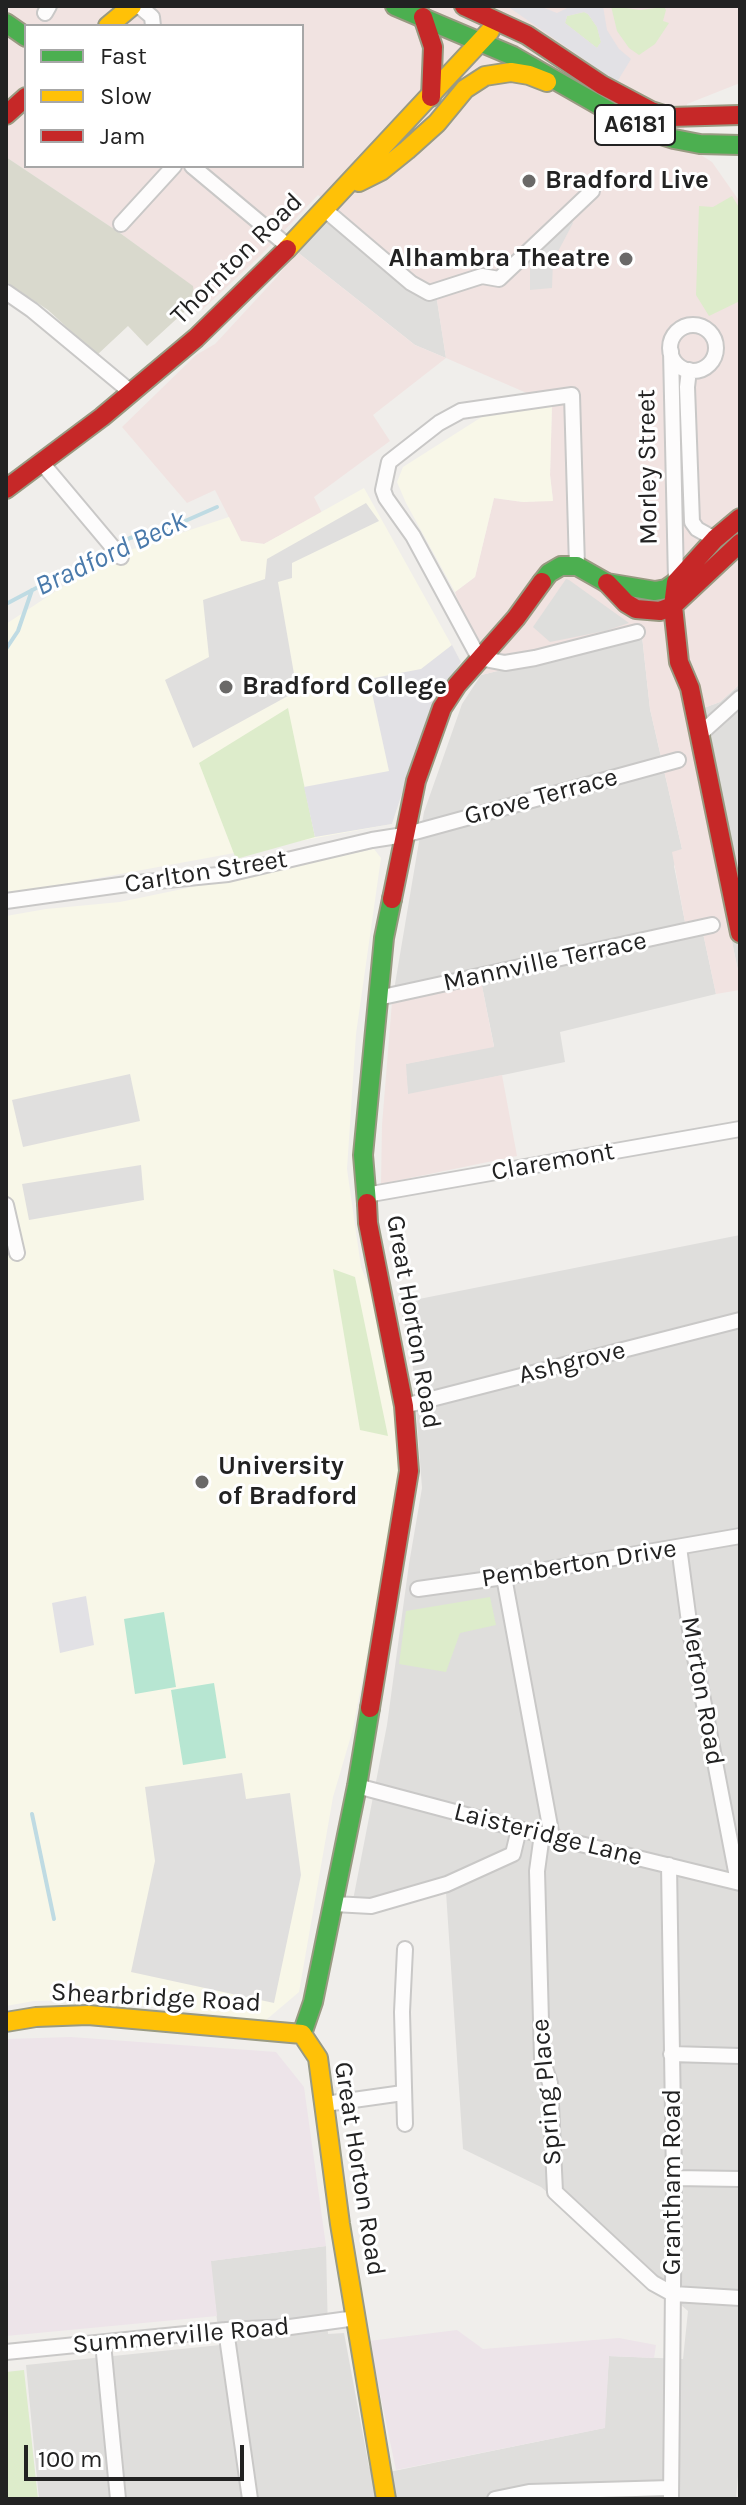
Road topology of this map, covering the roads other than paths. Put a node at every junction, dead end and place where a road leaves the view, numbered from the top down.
1 (132, 6) edge
2 (139, 6) edge
3 (395, 6) edge
4 (464, 6) edge
5 (423, 17) junction
6 (6, 23) edge
7 (500, 23) junction
8 (110, 24) edge
9 (153, 24) edge
10 (24, 36) edge
11 (481, 42) junction
12 (576, 92) junction
13 (431, 97) junction
14 (24, 99) edge
15 (6, 115) edge
16 (740, 115) edge
17 (740, 145) edge
18 (172, 168) edge
19 (194, 168) edge
20 (344, 189) junction
21 (592, 191) dead end
22 (324, 209) junction
23 (121, 224) dead end
24 (289, 247) junction
25 (6, 292) edge
26 (671, 351) junction
27 (689, 370) junction
28 (132, 393) junction
29 (42, 463) junction
30 (6, 489) edge
31 (740, 518) edge
32 (715, 539) junction
33 (740, 543) edge
34 (121, 557) dead end
35 (577, 566) junction
36 (678, 594) junction
37 (637, 632) dead end
38 (479, 658) junction
39 (740, 698) edge
40 (699, 735) junction
41 (678, 760) dead end
42 (404, 835) junction
43 (733, 863) edge
44 (6, 901) edge
45 (712, 925) dead end
46 (740, 933) edge
47 (378, 998) junction
48 (740, 1129) edge
49 (366, 1195) junction
50 (6, 1205) edge
51 (17, 1253) dead end
52 (740, 1320) edge
53 (404, 1406) junction
54 (740, 1536) edge
55 (679, 1547) junction
56 (504, 1577) junction
57 (418, 1589) dead end
58 (357, 1786) junction
59 (519, 1829) junction
60 (547, 1836) junction
61 (669, 1865) junction
62 (739, 1882) edge
63 (334, 1904) junction
64 (405, 1949) dead end
65 (6, 2022) edge
66 (302, 2034) junction
67 (671, 2054) junction
68 (740, 2056) edge
69 (403, 2093) junction
70 (325, 2104) junction
71 (405, 2124) dead end
72 (674, 2178) junction
73 (740, 2179) edge
74 (673, 2294) junction
75 (740, 2298) edge
76 (356, 2318) junction
77 (226, 2330) junction
78 (103, 2343) junction
79 (6, 2352) edge
80 (671, 2494) edge
81 (118, 2499) edge
82 (250, 2499) edge
83 (386, 2499) edge
84 (495, 2499) edge

1 - 8 street
2 - 9 street
3 - 5 street, A6181
4 - 7 street, A6181
5 - 11 street, A6181
5 - 13 street
6 - 10 street
7 - 11 street, Thornton Road
7 - 16 street, A6181
11 - 12 street, A6181
11 - 13 street, Thornton Road
12 - 17 street, A6181
12 - 20 street
13 - 20 street, Thornton Road
14 - 15 street
18 - 23 street
19 - 24 street
20 - 22 street, Thornton Road
21 - 22 street
22 - 24 street, Thornton Road
24 - 28 street, Thornton Road
25 - 28 street
26 - 27 street, Morley Street
26 - 27 street, Morley Street
26 - 36 street, Morley Street
27 - 32 street, Morley Street
28 - 29 street, Thornton Road
29 - 30 street, Thornton Road
29 - 34 street
31 - 32 street
32 - 36 street
33 - 36 street
35 - 36 street
35 - 38 street, Great Horton Road
35 - 38 street
36 - 40 street, Morley Street
37 - 38 street
38 - 42 street, Great Horton Road
39 - 40 street
40 - 43 street, Morley Street
41 - 42 street, Grove Terrace
42 - 44 street, Carlton Street
42 - 47 street, Great Horton Road
43 - 46 street, Morley Street
45 - 47 street, Mannville Terrace
47 - 49 street, Great Horton Road
48 - 49 street, Claremont
49 - 53 street, Great Horton Road
50 - 51 street
52 - 53 street, Ashgrove
53 - 58 street, Great Horton Road
54 - 55 street, Pemberton Drive
55 - 56 street, Pemberton Drive
55 - 62 street, Merton Road
56 - 57 street, Pemberton Drive
56 - 60 street, Spring Place
58 - 59 street, Laisteridge Lane
58 - 63 street, Great Horton Road
59 - 60 street, Laisteridge Lane
59 - 63 street
60 - 61 street, Laisteridge Lane
60 - 74 street, Spring Place
61 - 62 street, Laisteridge Lane
61 - 67 street, Grantham Road
63 - 66 street, Great Horton Road
64 - 69 street
65 - 66 street, Shearbridge Road
66 - 70 street, Great Horton Road
67 - 68 street
67 - 72 street, Grantham Road
69 - 70 street
69 - 71 street
70 - 76 street, Great Horton Road
72 - 73 street
72 - 74 street, Grantham Road
74 - 75 street
74 - 80 street, Grantham Road
76 - 77 street, Summerville Road
76 - 83 street, Great Horton Road
77 - 78 street, Summerville Road
77 - 82 street
78 - 79 street, Summerville Road
78 - 81 street
80 - 84 street

